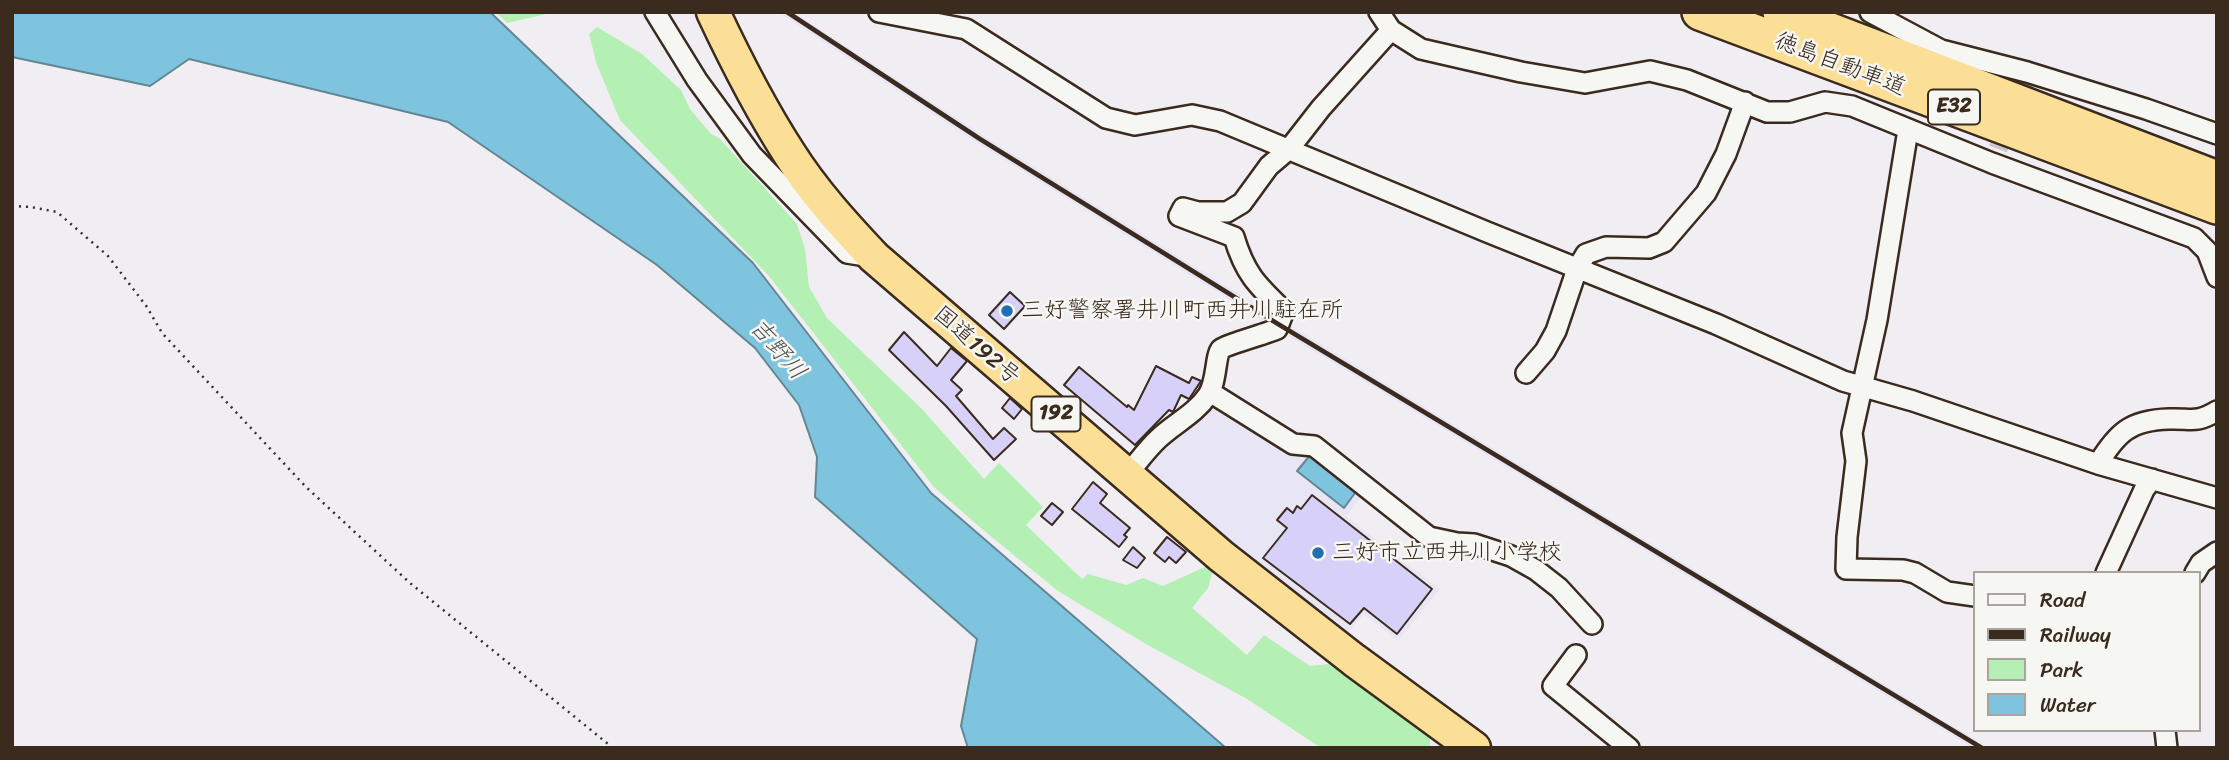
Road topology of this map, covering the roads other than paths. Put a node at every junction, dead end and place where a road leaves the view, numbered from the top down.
1 (655, 12) edge
2 (713, 12) edge
3 (878, 12) edge
4 (1379, 12) edge
5 (1699, 12) edge
6 (1781, 12) edge
7 (1870, 12) edge
8 (1391, 30) junction
9 (1745, 102) junction
10 (1908, 130) junction
11 (2217, 134) edge
12 (1289, 149) junction
13 (2214, 196) edge
14 (2212, 245) edge
15 (874, 257) junction
16 (1577, 269) junction
17 (2217, 277) edge
18 (1526, 373) dead end
19 (1862, 387) junction
20 (1210, 393) junction
21 (2217, 411) edge
22 (2098, 464) junction
23 (1127, 475) junction
24 (2152, 479) junction
25 (2217, 498) edge
26 (2217, 552) edge
27 (2107, 571) edge
28 (2196, 571) edge
29 (1974, 596) edge
30 (1592, 624) dead end
31 (1576, 655) dead end
32 (1474, 748) edge
33 (1629, 748) edge

1 - 15 street
2 - 15 highway, 国道192号 / 192
3 - 12 street
4 - 8 street
5 - 13 highway, 徳島自動車道 / E32
6 - 13 highway, 徳島自動車道 / E32
7 - 11 street
8 - 9 street
8 - 12 street
9 - 10 street
9 - 16 street
10 - 14 street
10 - 19 street
12 - 16 street
12 - 20 street
14 - 17 street
15 - 23 highway, 国道192号 / 192
16 - 18 street
16 - 19 street
19 - 22 street
19 - 29 street
20 - 23 street
20 - 30 street
21 - 22 street
22 - 24 street
23 - 32 highway, 国道192号 / 192
24 - 25 street
24 - 27 street
26 - 28 street
31 - 33 street

